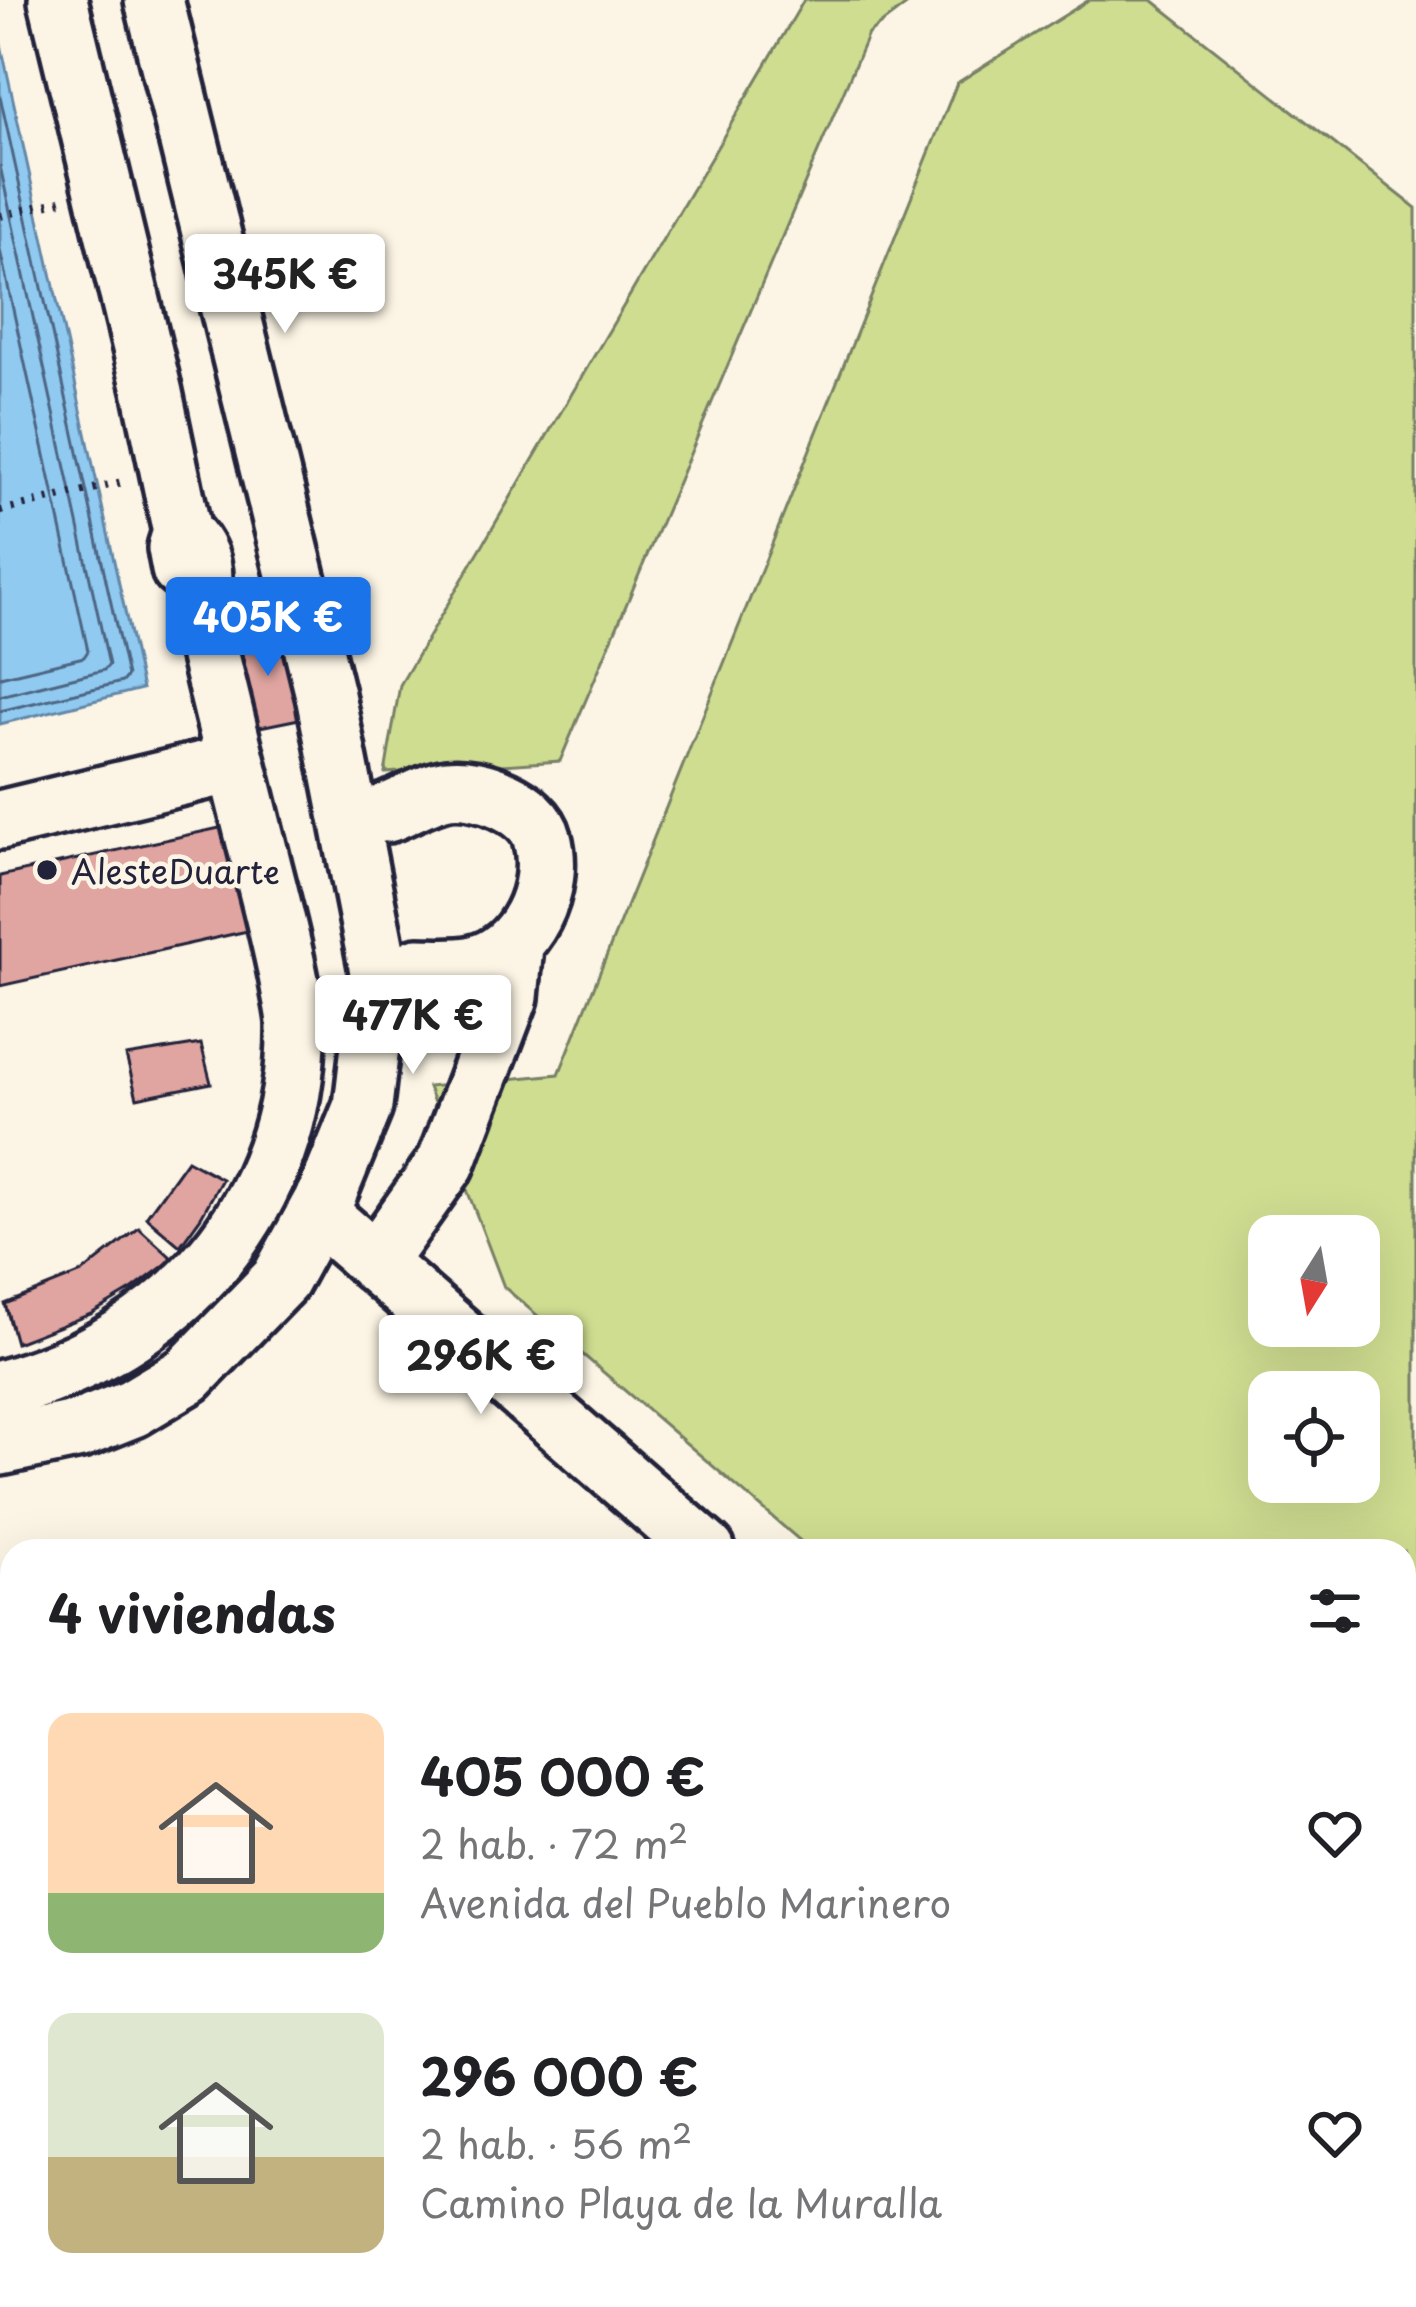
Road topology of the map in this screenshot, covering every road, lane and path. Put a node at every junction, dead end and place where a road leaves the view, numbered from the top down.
1 (58, 0) edge
2 (154, 0) edge
3 (75, 199) dead end
4 (0, 215) edge
5 (141, 478) dead end
6 (0, 511) edge
7 (236, 763) junction
8 (387, 813) dead end
9 (0, 820) edge
10 (514, 946) junction
11 (418, 968) dead end
12 (289, 1103) junction
13 (354, 1129) junction
14 (317, 1212) junction
15 (375, 1263) junction
16 (6, 1387) edge
17 (0, 1446) edge
18 (692, 1539) edge

1 - 7 street
2 - 13 street
3 - 4 path
5 - 6 path
7 - 9 street
7 - 12 street
8 - 10 street
10 - 11 street
10 - 15 street
12 - 13 street
12 - 16 street
13 - 14 street
14 - 15 street
14 - 17 street
15 - 18 street

